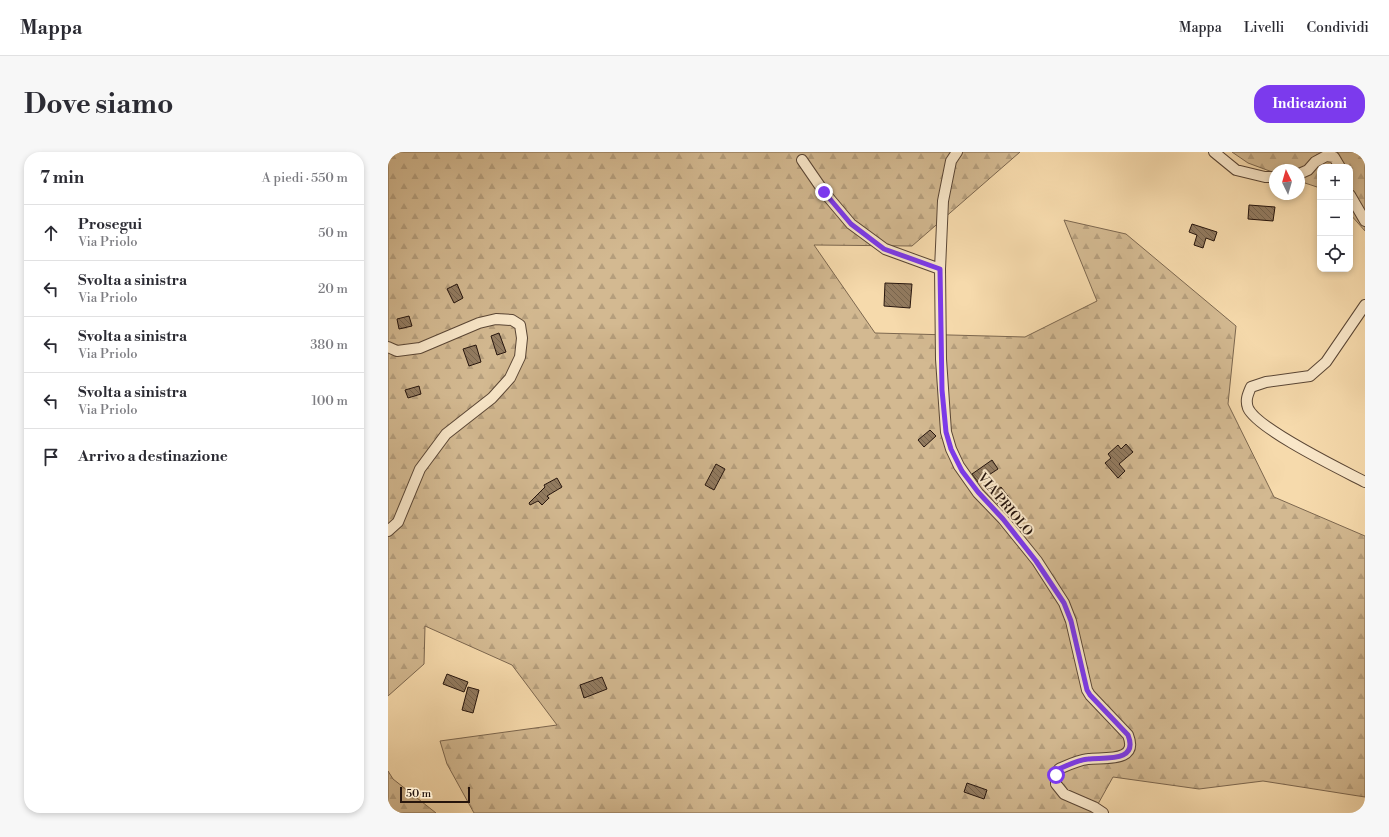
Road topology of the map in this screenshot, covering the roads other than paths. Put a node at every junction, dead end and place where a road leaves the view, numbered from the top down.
1 (957, 152) edge
2 (1214, 152) edge
3 (802, 160) dead end
4 (1338, 164) edge
5 (1305, 171) edge
6 (1269, 177) edge
7 (1353, 200) edge
8 (1365, 220) edge
9 (940, 269) junction
10 (1365, 305) edge
11 (388, 348) edge
12 (1365, 482) edge
13 (388, 531) edge
14 (1103, 813) edge

1 - 9 street, VIA PRIOLO
2 - 6 street
3 - 9 street
4 - 5 street
7 - 8 street
9 - 14 street, VIA PRIOLO
10 - 12 street
11 - 13 street

